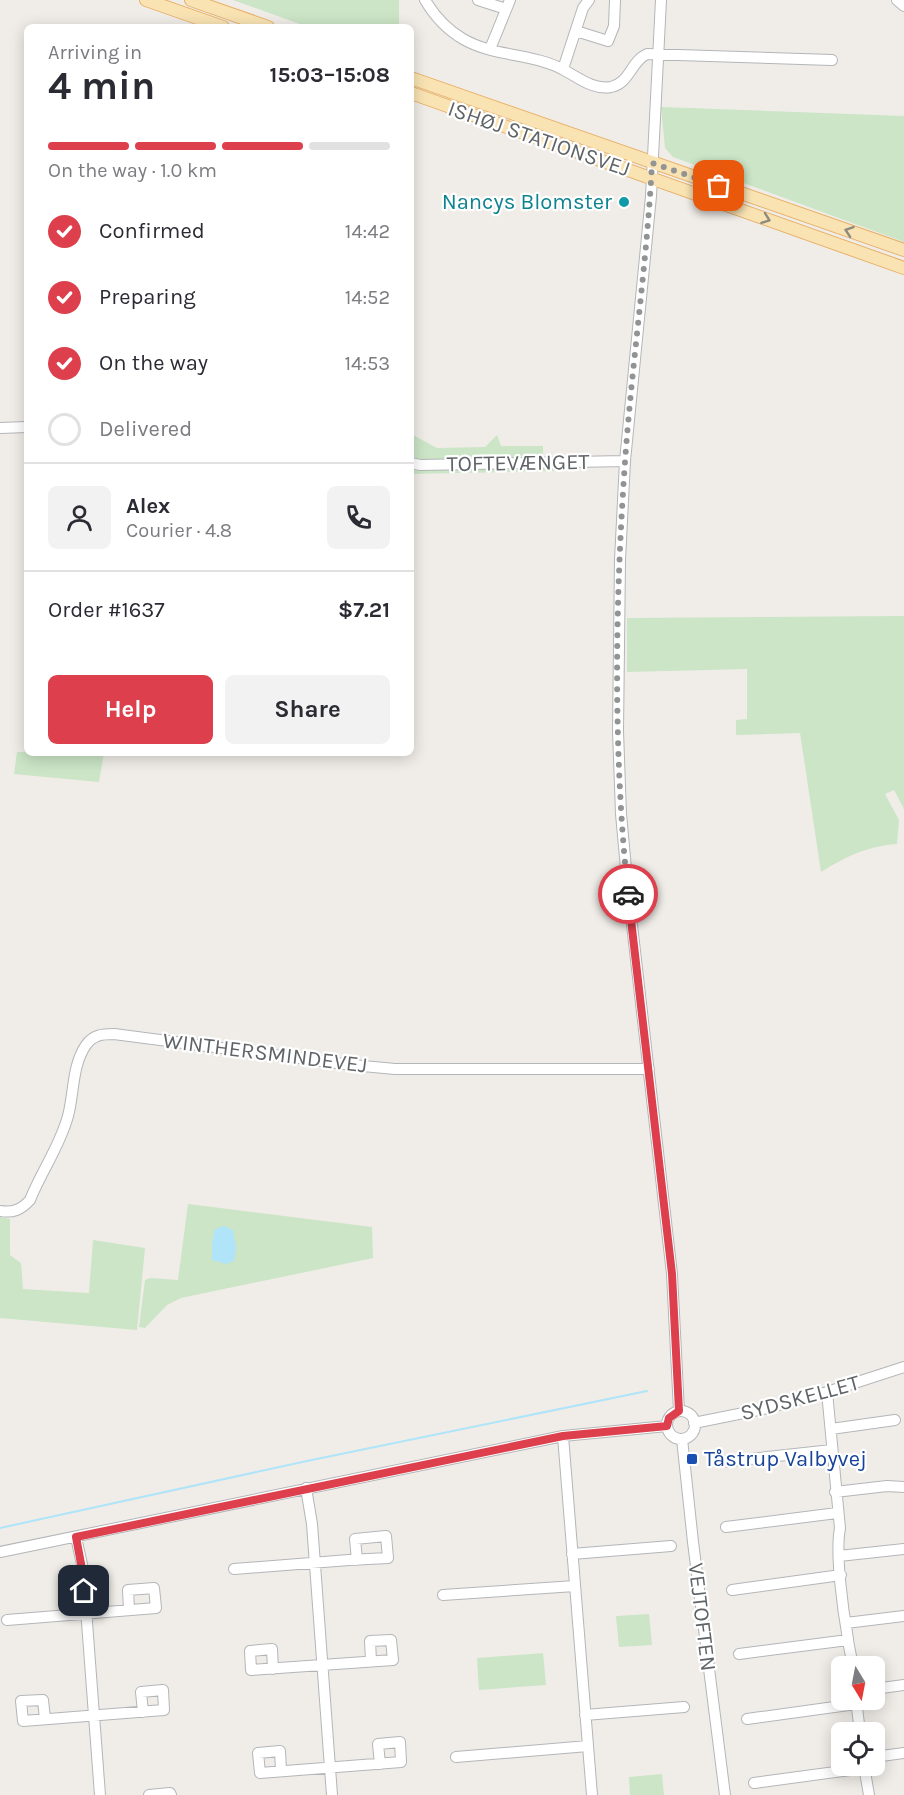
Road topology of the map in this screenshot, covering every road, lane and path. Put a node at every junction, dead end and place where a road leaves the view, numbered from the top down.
1 (146, 0) edge
2 (191, 0) edge
3 (425, 0) edge
4 (478, 0) edge
5 (589, 0) edge
6 (615, 0) edge
7 (661, 0) edge
8 (897, 0) edge
9 (508, 4) edge
10 (904, 6) edge
11 (214, 24) edge
12 (259, 24) edge
13 (576, 31) junction
14 (490, 50) junction
15 (658, 54) junction
16 (832, 60) dead end
17 (563, 69) junction
18 (414, 79) edge
19 (414, 94) edge
20 (652, 163) junction
21 (652, 178) junction
22 (904, 250) edge
23 (904, 268) edge
24 (24, 427) edge
25 (0, 428) edge
26 (625, 461) junction
27 (414, 464) edge
28 (649, 1069) junction
29 (0, 1211) edge
30 (904, 1366) edge
31 (827, 1392) junction
32 (679, 1411) junction
33 (895, 1420) dead end
34 (694, 1423) junction
35 (667, 1426) junction
36 (831, 1429) junction
37 (563, 1436) junction
38 (682, 1439) junction
39 (832, 1450) junction
40 (723, 1462) dead end
41 (904, 1487) edge
42 (306, 1488) junction
43 (835, 1492) junction
44 (837, 1513) junction
45 (726, 1527) dead end
46 (76, 1537) junction
47 (671, 1546) dead end
48 (904, 1549) edge
49 (0, 1552) edge
50 (572, 1554) junction
51 (839, 1556) junction
52 (357, 1560) dead end
53 (314, 1563) junction
54 (234, 1569) dead end
55 (841, 1575) junction
56 (575, 1586) junction
57 (732, 1590) dead end
58 (443, 1595) dead end
59 (129, 1610) dead end
60 (86, 1614) junction
61 (904, 1616) edge
62 (7, 1620) dead end
63 (846, 1623) junction
64 (848, 1640) junction
65 (739, 1654) dead end
66 (852, 1656) edge
67 (371, 1661) dead end
68 (322, 1665) junction
69 (273, 1669) dead end
70 (904, 1685) edge
71 (885, 1688) edge
72 (831, 1706) edge
73 (684, 1707) dead end
74 (143, 1712) dead end
75 (585, 1715) junction
76 (93, 1716) junction
77 (45, 1719) dead end
78 (747, 1719) dead end
79 (588, 1746) junction
80 (904, 1753) edge
81 (885, 1756) edge
82 (456, 1757) dead end
83 (380, 1764) dead end
84 (330, 1767) junction
85 (281, 1771) dead end
86 (831, 1772) edge
87 (866, 1776) edge
88 (754, 1783) dead end
89 (100, 1795) edge
90 (149, 1795) edge
91 (171, 1795) edge
92 (332, 1795) edge
93 (592, 1795) edge
94 (725, 1795) edge
95 (869, 1795) edge

1 - 11 main road
2 - 12 main road
3 - 14 street
4 - 9 street
5 - 13 street
6 - 13 street
7 - 15 street
8 - 10 street
9 - 14 street
13 - 17 street
14 - 17 street
15 - 16 street
15 - 17 street
15 - 20 street
18 - 20 main road, ISHØJ STATIONSVEJ
19 - 21 main road, ISHØJ STATIONSVEJ
20 - 21 street
22 -> 20 main road, ISHØJ STATIONSVEJ
21 -> 23 main road, ISHØJ STATIONSVEJ
21 - 26 street
24 - 25 street
26 - 27 street, TOFTEVÆNGET
26 - 28 street
28 - 29 street, WINTHERSMINDEVEJ
28 - 32 street
30 - 31 street, SYDSKELLET
31 - 34 street, SYDSKELLET
31 - 36 street
32 - 34 street
32 - 35 street
33 - 36 street
34 - 38 street
35 - 37 street
35 - 38 street
36 - 39 street
37 - 42 street
37 - 50 street
38 - 94 street, VEJTOFTEN
39 - 40 street
39 - 43 street
41 - 43 street
42 - 46 street
42 - 53 street
43 - 44 street
44 - 45 street
44 - 51 street
46 - 49 street
46 - 60 street
47 - 50 street
48 - 51 street
50 - 56 street
51 - 55 street
52 - 53 street
53 - 54 street
53 - 68 street
55 - 57 street
55 - 63 street
56 - 58 street
56 - 75 street
59 - 60 street
60 - 62 street
60 - 76 street
61 - 63 street
63 - 64 street
64 - 65 street
64 - 66 street
67 - 68 street
68 - 69 street
68 - 84 street
70 - 71 street
72 - 78 street
73 - 75 street
74 - 76 street
75 - 79 street
76 - 77 street
76 - 89 street
79 - 82 street
79 - 93 street
80 - 81 street
83 - 84 street
84 - 85 street
84 - 92 street
86 - 88 street
87 - 95 street
90 - 91 street

